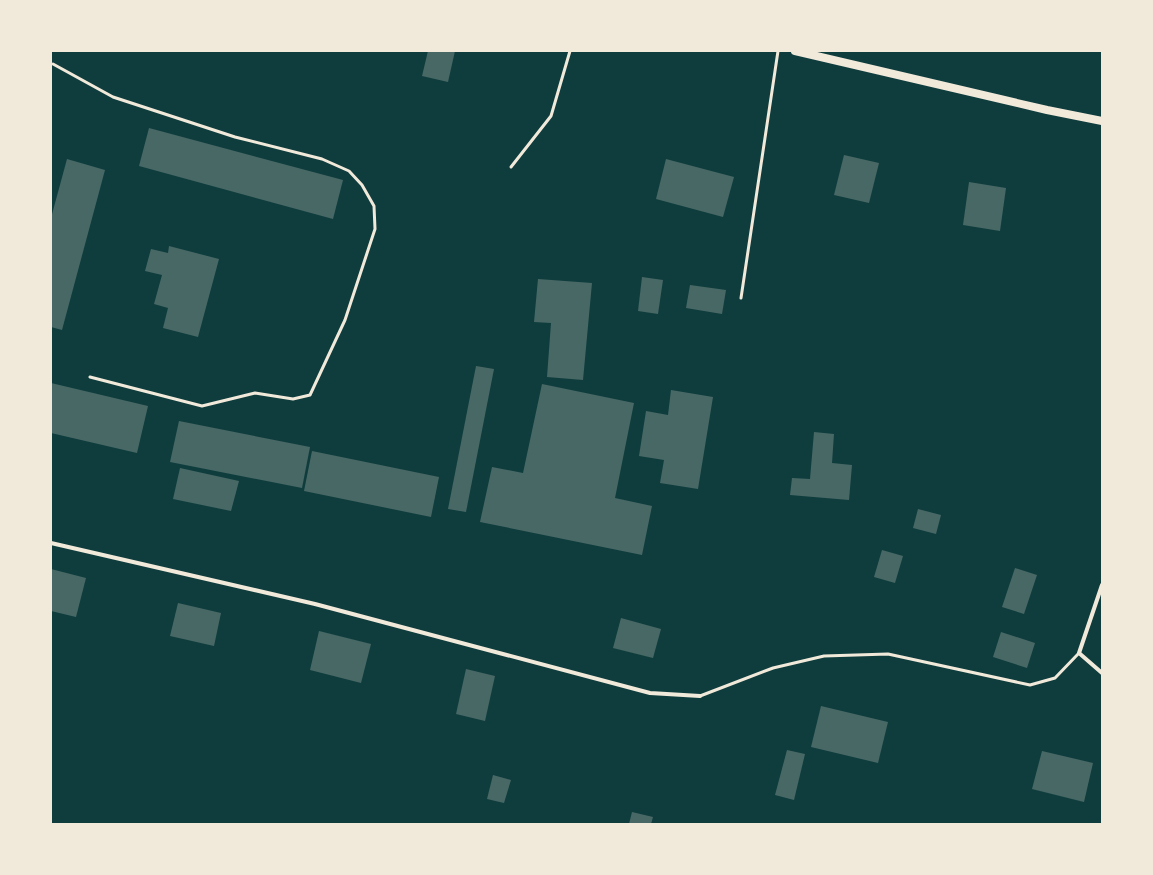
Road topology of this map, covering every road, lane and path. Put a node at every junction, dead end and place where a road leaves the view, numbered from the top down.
1 (570, 51) edge
2 (778, 51) edge
3 (795, 51) edge
4 (53, 64) dead end
5 (1102, 121) edge
6 (511, 167) dead end
7 (740, 298) dead end
8 (90, 376) dead end
9 (51, 543) edge
10 (1102, 585) edge
11 (1079, 654) junction
12 (1102, 673) edge
13 (700, 696) joint

1 - 6 lane
2 - 7 lane
3 - 5 main road
4 - 8 lane
9 - 13 street
10 - 11 street
11 - 12 street
11 - 13 lane

